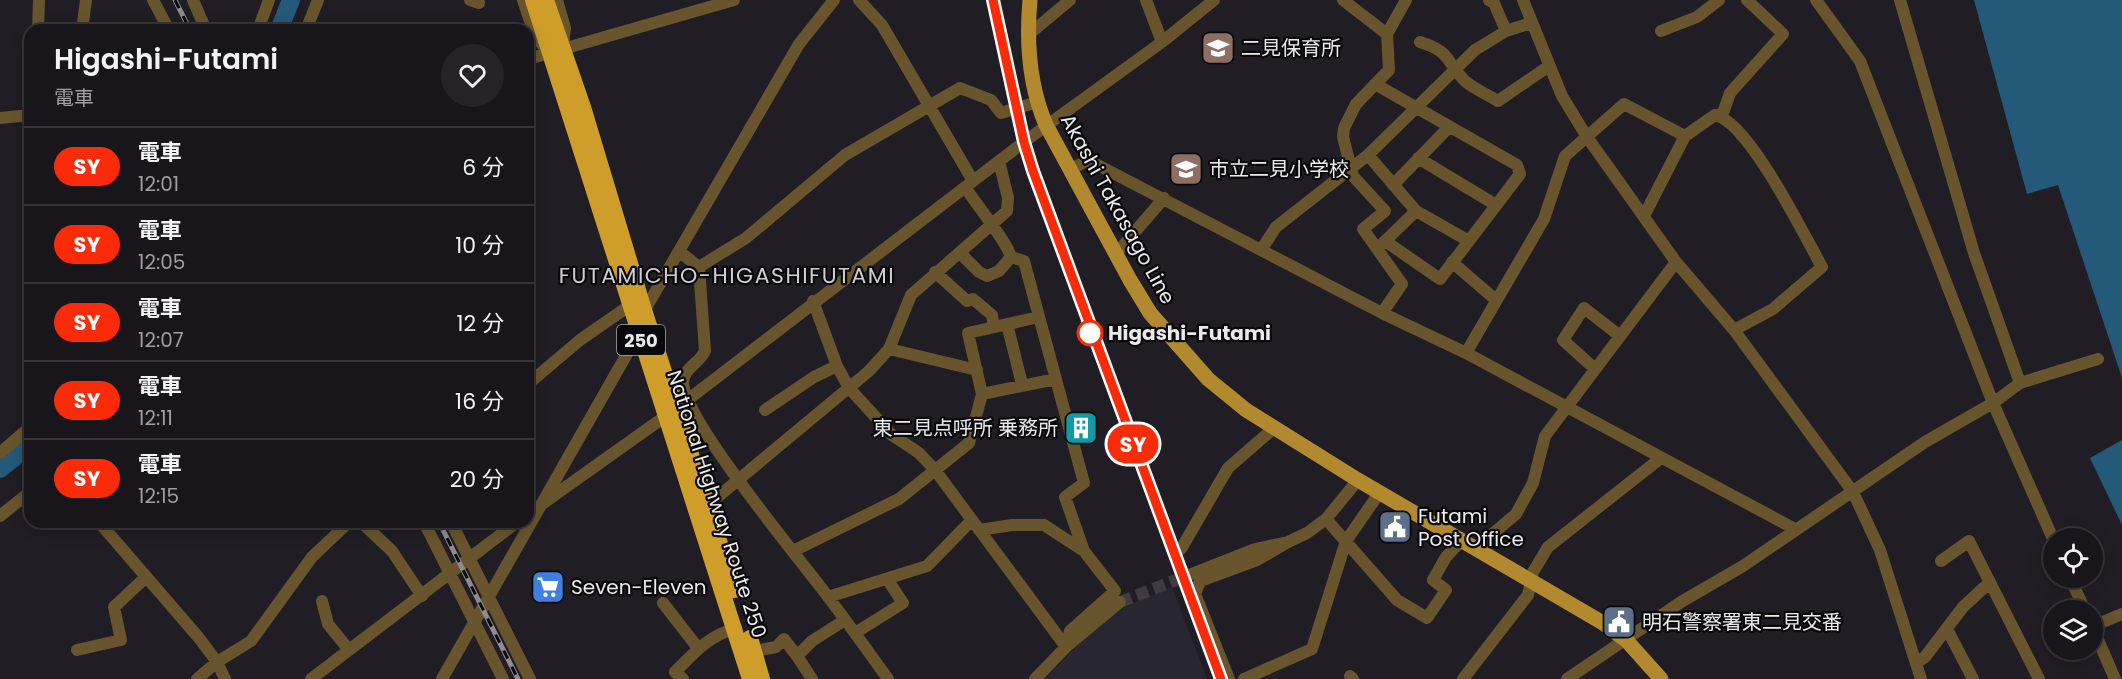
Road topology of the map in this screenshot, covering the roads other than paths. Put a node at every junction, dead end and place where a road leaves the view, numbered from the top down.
1 (39, 0) edge
2 (86, 0) edge
3 (153, 0) edge
4 (193, 0) edge
5 (269, 0) edge
6 (318, 0) edge
7 (523, 0) edge
8 (533, 0) edge
9 (546, 0) edge
10 (556, 0) edge
11 (734, 0) edge
12 (834, 0) edge
13 (859, 0) edge
14 (1030, 0) edge
15 (1070, 0) edge
16 (1146, 0) edge
17 (1214, 0) edge
18 (1343, 0) edge
19 (1406, 0) edge
20 (1489, 0) edge
21 (1523, 0) edge
22 (1719, 0) edge
23 (1747, 0) edge
24 (1816, 0) edge
25 (1900, 0) edge
26 (1530, 23) junction
27 (38, 24) edge
28 (83, 24) edge
29 (166, 24) edge
30 (203, 24) edge
31 (260, 24) edge
32 (308, 24) edge
33 (531, 24) edge
34 (1506, 31) junction
35 (1661, 31) dead end
36 (534, 33) edge
37 (1387, 34) junction
38 (1027, 36) junction
39 (1162, 42) junction
40 (1420, 42) dead end
41 (556, 51) junction
42 (534, 57) edge
43 (1549, 66) junction
44 (1456, 68) junction
45 (1375, 84) junction
46 (1037, 102) junction
47 (930, 107) junction
48 (1414, 108) junction
49 (24, 116) edge
50 (1722, 116) junction
51 (0, 118) edge
52 (1046, 125) junction
53 (1449, 127) junction
54 (1685, 136) junction
55 (1587, 137) junction
56 (1368, 154) junction
57 (1418, 158) junction
58 (999, 161) junction
59 (1352, 168) junction
60 (1071, 170) junction
61 (969, 184) junction
62 (1393, 184) junction
63 (1164, 198) junction
64 (1496, 205) junction
65 (1416, 211) junction
66 (1644, 216) junction
67 (991, 227) junction
68 (1468, 241) junction
69 (1381, 245) junction
70 (1261, 250) junction
71 (680, 252) junction
72 (960, 253) junction
73 (1116, 254) junction
74 (1011, 257) junction
75 (1452, 262) junction
76 (1676, 262) junction
77 (699, 267) junction
78 (935, 272) junction
79 (1496, 300) junction
80 (813, 302) junction
81 (636, 308) junction
82 (1382, 313) junction
83 (1039, 317) junction
84 (1007, 324) junction
85 (994, 327) junction
86 (1734, 330) junction
87 (639, 336) junction
88 (1620, 336) junction
89 (889, 349) junction
90 (1466, 353) junction
91 (2098, 359) dead end
92 (837, 366) junction
93 (1595, 369) junction
94 (976, 370) junction
95 (534, 379) edge
96 (1056, 379) junction
97 (2020, 383) junction
98 (1022, 384) junction
99 (849, 388) junction
100 (982, 394) junction
101 (1993, 403) junction
102 (676, 407) junction
103 (1566, 407) junction
104 (765, 410) dead end
105 (1274, 428) junction
106 (24, 432) edge
107 (0, 453) edge
108 (1661, 458) junction
109 (935, 470) junction
110 (739, 479) junction
111 (1358, 480) junction
112 (1380, 492) junction
113 (1853, 492) junction
114 (24, 497) edge
115 (540, 504) junction
116 (708, 505) junction
117 (534, 509) edge
118 (534, 515) edge
119 (0, 516) edge
120 (1326, 519) junction
121 (975, 525) junction
122 (104, 528) edge
123 (343, 528) edge
124 (367, 528) edge
125 (427, 528) edge
126 (454, 528) edge
127 (509, 528) edge
128 (527, 528) edge
129 (2048, 528) edge
130 (1795, 529) junction
131 (1346, 541) junction
132 (1288, 542) junction
133 (1470, 543) junction
134 (1180, 549) dead end
135 (793, 551) junction
136 (1084, 551) junction
137 (470, 559) junction
138 (1941, 561) dead end
139 (451, 574) junction
140 (1190, 575) tunnel mouth
141 (146, 577) junction
142 (887, 579) junction
143 (1532, 579) junction
144 (1989, 583) junction
145 (422, 596) junction
146 (489, 596) junction
147 (828, 597) junction
148 (322, 601) dead end
149 (1120, 602) tunnel mouth
150 (663, 603) dead end
151 (2122, 614) edge
152 (845, 620) junction
153 (474, 622) junction
154 (2103, 622) edge
155 (736, 628) junction
156 (1947, 629) junction
157 (855, 633) junction
158 (1627, 641) junction
159 (1066, 647) junction
160 (698, 648) junction
161 (349, 650) junction
162 (2103, 650) edge
163 (77, 651) dead end
164 (755, 651) junction
165 (797, 656) junction
166 (217, 662) junction
167 (1916, 663) junction
168 (1655, 677) edge
169 (751, 678) edge
170 (196, 679) edge
171 (225, 679) edge
172 (311, 679) edge
173 (442, 679) edge
174 (503, 679) edge
175 (531, 679) edge
176 (682, 679) edge
177 (812, 679) edge
178 (888, 679) edge
179 (1035, 679) edge
180 (1229, 679) edge
181 (1244, 679) edge
182 (1463, 679) edge
183 (1567, 679) edge
184 (1921, 679) edge
185 (1973, 679) edge
186 (2039, 679) edge
187 (2115, 679) edge

1 - 27 street
2 - 28 street
3 - 29 street
4 - 30 street
5 - 31 street
6 - 32 street
7 - 33 street
8 - 41 highway, National Highway Route 250 / 250
9 - 41 highway, National Highway Route 250 / 250
10 - 41 street
11 - 41 street
12 - 71 street
13 - 47 street
14 - 38 main road, Akashi Takasago Line
15 - 38 street
16 - 39 street
17 - 39 street
18 - 37 street
19 - 37 street
20 - 34 street
21 - 26 street
22 - 35 street
23 - 50 street
24 - 101 street
25 - 97 street
26 - 34 street
26 - 43 street
34 - 44 street
36 - 41 street
37 - 45 street
38 - 46 main road, Akashi Takasago Line
39 - 52 street
40 - 44 street
41 - 42 street
41 - 81 highway, National Highway Route 250 / 250
43 - 44 street
43 - 55 street
44 - 48 street
45 - 48 street
45 - 59 street
46 - 47 street
46 - 52 main road, Akashi Takasago Line
47 - 61 street
47 - 77 street
48 - 53 street
48 - 56 street
49 - 51 street
50 - 54 street
50 - 86 street
52 - 58 street
52 - 60 main road, Akashi Takasago Line
53 - 57 street
53 - 64 street
54 - 55 street
54 - 66 street
55 - 66 street
55 - 79 street
56 - 59 street
56 - 62 street
57 - 62 street
57 - 64 street
58 - 61 street
58 - 67 street
59 - 69 street
59 - 70 street
60 - 63 street
60 - 73 main road, Akashi Takasago Line
61 - 67 street
61 - 80 street
62 - 65 street
63 - 70 street
63 - 73 street
64 - 68 street
65 - 68 street
65 - 69 street
66 - 76 street
67 - 72 street
67 - 74 street
68 - 75 street
69 - 75 street
69 - 82 street
70 - 82 street
71 - 77 street
71 - 81 street
72 - 74 street
72 - 78 street
73 - 105 main road, Akashi Takasago Line
74 - 83 street
75 - 79 street
76 - 86 street
76 - 88 street
77 - 102 street
78 - 85 street
78 - 89 street
79 - 90 street
80 - 92 street
80 - 102 street
81 - 87 highway, National Highway Route 250 / 250
81 - 95 street
81 - 102 highway, National Highway Route 250 / 250
82 - 90 street
83 - 84 street
83 - 96 street
84 - 85 street
84 - 98 street
85 - 94 street
86 - 113 street
87 - 102 highway, National Highway Route 250 / 250
87 - 115 street
88 - 93 street
88 - 93 street
89 - 94 street
89 - 99 street
90 - 103 street
91 - 97 street
92 - 99 street
92 - 104 street
93 - 103 street
94 - 100 street
96 - 98 street
96 - 136 street
97 - 101 street
98 - 100 street
99 - 109 street
99 - 110 street
100 - 109 street
101 - 113 street
101 - 129 street
102 - 110 street
102 - 115 street
102 - 116 highway, National Highway Route 250 / 250
102 - 155 highway, National Highway Route 250 / 250
103 - 108 street
103 - 133 street
105 - 111 main road, Akashi Takasago Line
105 - 134 street
106 - 107 street
108 - 130 street
108 - 143 street
109 - 121 street
109 - 135 street
110 - 116 street
110 - 135 street
111 - 112 main road, Akashi Takasago Line
111 - 120 street
112 - 131 street
112 - 133 main road, Akashi Takasago Line
113 - 130 street
113 - 167 street
114 - 119 street
115 - 117 street
115 - 118 street
116 - 164 highway, National Highway Route 250 / 250
120 - 131 street
120 - 132 street
121 - 136 street
121 - 142 street
121 - 159 street
122 - 141 street
123 - 166 street
124 - 145 street
125 - 139 street
126 - 137 street
127 - 137 street
128 - 146 street
130 - 158 street
131 - 133 street
131 - 181 street
132 - 140 street
132 - 180 street
133 - 143 main road, Akashi Takasago Line
135 - 147 street
136 - 159 street
137 - 139 street
137 - 146 street
138 - 144 street
139 - 145 street
139 - 153 street
141 - 163 street
141 - 166 street
142 - 147 street
142 - 157 street
143 - 158 main road, Akashi Takasago Line
143 - 182 street
144 - 156 street
144 - 186 street
145 - 161 street
146 - 153 street
146 - 175 street
147 - 152 street
148 - 161 street
149 - 159 street
150 - 160 street
151 - 154 street
152 - 157 street
152 - 165 street
153 - 173 street
153 - 174 street
155 - 160 street
155 - 169 highway, National Highway Route 250 / 250
156 - 167 street
156 - 185 street
157 - 178 street
158 - 168 main road, Akashi Takasago Line
158 - 183 street
159 - 179 street
160 - 176 street
161 - 172 street
162 - 187 street
164 - 165 street
164 - 169 highway, National Highway Route 250 / 250
165 - 177 street
166 - 170 street
166 - 171 street
167 - 184 street

